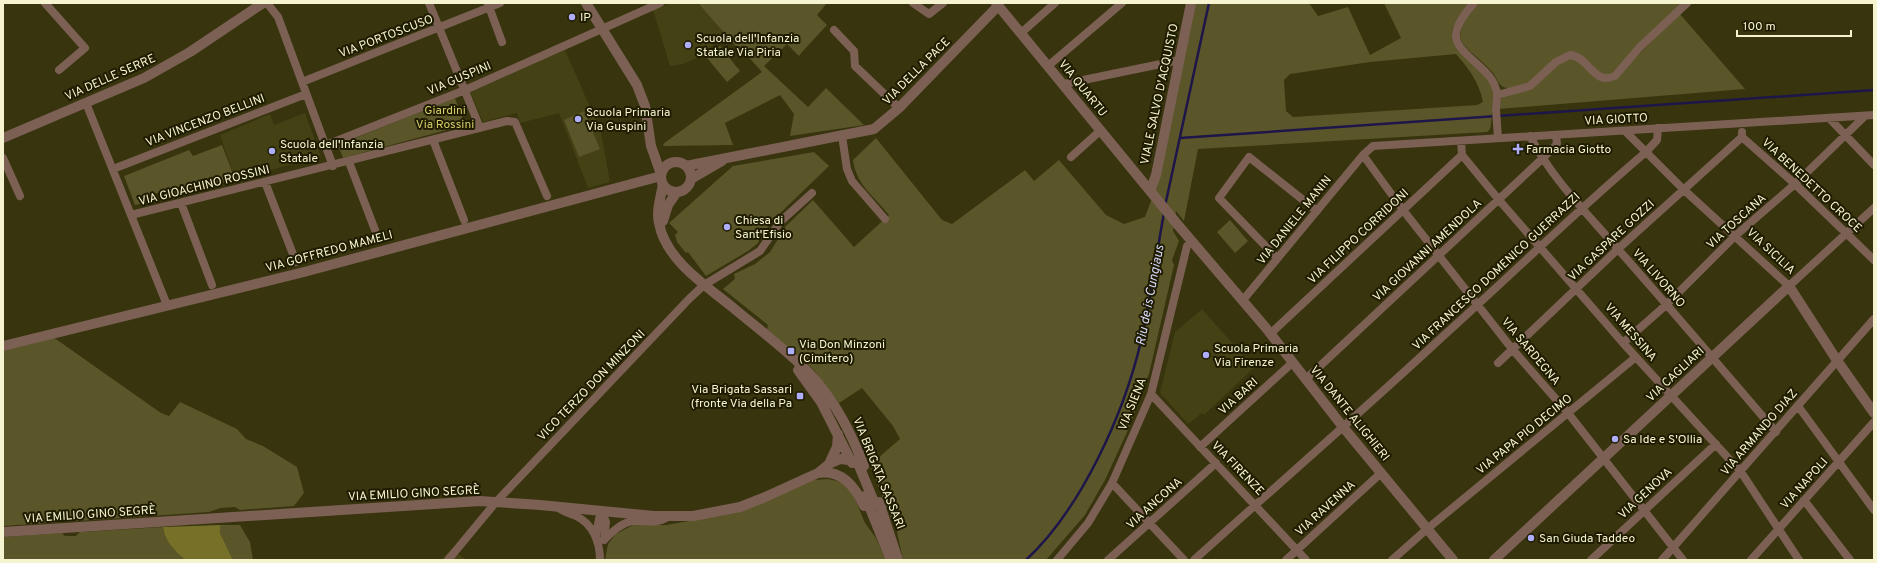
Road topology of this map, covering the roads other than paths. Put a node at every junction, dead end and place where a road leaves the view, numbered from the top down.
1 (45, 3) edge
2 (263, 3) edge
3 (267, 3) edge
4 (429, 3) edge
5 (500, 3) edge
6 (586, 3) edge
7 (660, 3) edge
8 (913, 3) edge
9 (944, 3) edge
10 (1055, 3) edge
11 (1122, 3) edge
12 (1191, 3) edge
13 (1474, 3) edge
14 (1687, 3) edge
15 (997, 4) edge
16 (488, 5) edge
17 (440, 28) junction
18 (600, 29) junction
19 (834, 30) dead end
20 (1021, 33) junction
21 (502, 42) dead end
22 (1180, 60) junction
23 (1048, 66) junction
24 (59, 70) dead end
25 (302, 82) junction
26 (1064, 84) junction
27 (465, 90) junction
28 (306, 94) junction
29 (1497, 95) junction
30 (86, 103) junction
31 (899, 108) junction
32 (1874, 115) edge
33 (1865, 116) junction
34 (1829, 118) junction
35 (1741, 124) junction
36 (480, 128) junction
37 (1658, 128) junction
38 (1101, 130) junction
39 (1625, 131) junction
40 (1556, 134) junction
41 (842, 136) junction
42 (1530, 136) junction
43 (1846, 136) junction
44 (1742, 137) junction
45 (3, 138) edge
46 (1498, 138) junction
47 (433, 140) junction
48 (1461, 141) junction
49 (326, 146) junction
50 (651, 146) junction
51 (1646, 152) junction
52 (1363, 155) junction
53 (1462, 155) junction
54 (1072, 157) dead end
55 (3, 158) edge
56 (727, 158) junction
57 (1542, 160) junction
58 (349, 162) junction
59 (672, 163) junction
60 (1874, 165) edge
61 (333, 166) junction
62 (686, 166) junction
63 (112, 169) junction
64 (662, 178) junction
65 (691, 179) junction
66 (266, 182) junction
67 (1795, 184) junction
68 (1683, 189) junction
69 (677, 192) junction
70 (812, 193) dead end
71 (1153, 193) junction
72 (20, 196) dead end
73 (547, 196) dead end
74 (1499, 200) junction
75 (181, 203) junction
76 (1581, 208) junction
77 (1874, 208) edge
78 (1403, 210) junction
79 (1317, 211) junction
80 (131, 215) junction
81 (886, 219) dead end
82 (464, 220) dead end
83 (375, 230) dead end
84 (662, 230) junction
85 (1847, 234) junction
86 (1735, 236) junction
87 (1193, 242) junction
88 (1539, 247) junction
89 (1618, 249) junction
90 (1440, 255) junction
91 (1277, 258) junction
92 (1874, 260) edge
93 (296, 262) dead end
94 (212, 285) dead end
95 (704, 285) junction
96 (1790, 286) junction
97 (1577, 288) junction
98 (1242, 300) junction
99 (167, 305) junction
100 (1478, 305) junction
101 (1666, 305) junction
102 (1872, 325) edge
103 (1270, 334) junction
104 (1623, 343) junction
105 (3, 346) edge
106 (1512, 350) junction
107 (1712, 357) junction
108 (1636, 358) junction
109 (1838, 362) junction
110 (1292, 363) junction
111 (1498, 363) dead end
112 (1306, 379) junction
113 (812, 382) junction
114 (1152, 394) junction
115 (1671, 396) junction
116 (835, 406) junction
117 (1798, 406) junction
118 (1874, 413) edge
119 (1568, 414) junction
120 (1874, 422) edge
121 (1344, 428) junction
122 (838, 432) junction
123 (1776, 432) junction
124 (1716, 444) junction
125 (1200, 447) junction
126 (1603, 458) junction
127 (851, 460) junction
128 (1840, 461) junction
129 (1216, 463) junction
130 (825, 469) junction
131 (1741, 472) junction
132 (1381, 473) junction
133 (1112, 483) junction
134 (1804, 500) junction
135 (496, 502) junction
136 (1256, 504) junction
137 (556, 506) junction
138 (881, 507) junction
139 (1645, 510) junction
140 (1874, 510) edge
141 (602, 511) junction
142 (871, 511) junction
143 (668, 517) junction
144 (1150, 523) junction
145 (1427, 529) junction
146 (1779, 529) junction
147 (3, 532) edge
148 (600, 538) junction
149 (1673, 547) junction
150 (1297, 550) junction
151 (600, 557) edge
152 (448, 560) edge
153 (891, 560) edge
154 (898, 560) edge
155 (1057, 560) edge
156 (1108, 560) edge
157 (1184, 560) edge
158 (1194, 560) edge
159 (1286, 560) edge
160 (1306, 560) edge
161 (1392, 560) edge
162 (1453, 560) edge
163 (1494, 560) edge
164 (1591, 560) edge
165 (1662, 560) edge
166 (1683, 560) edge
167 (1751, 560) edge
168 (1799, 560) edge
169 (1850, 560) edge

1 - 24 street
2 - 30 street, VIA DELLE SERRE
3 - 25 street
4 - 17 street
5 - 16 street, VIA PORTOSCUSO
6 - 18 street
7 - 18 street, VIA GUSPINI
8 - 9 street
10 - 20 street
11 - 23 street
12 - 22 street, VIALE SALVO D'ACQUISTO
13 - 29 street
14 - 29 street
15 - 20 street, VIA QUARTU
15 - 31 street, VIA DELLA PACE
16 - 17 street, VIA PORTOSCUSO
16 - 21 street
17 - 25 street, VIA PORTOSCUSO
17 - 27 street
18 - 27 street, VIA GUSPINI
18 - 50 street
19 - 31 street
20 - 23 street, VIA QUARTU
22 - 26 street
22 - 71 street, VIALE SALVO D'ACQUISTO
23 - 26 street, VIA QUARTU
25 - 28 street
26 - 38 street, VIA QUARTU
27 - 36 street
27 - 49 street, VIA GUSPINI
28 - 49 street
28 - 63 street, VIA VINCENZO BELLINI
29 - 46 street
30 - 45 street, VIA DELLE SERRE
30 - 63 street
31 - 41 street, VIA DELLA PACE
32 - 33 street, VIA GIOTTO
33 - 34 street, VIA GIOTTO
33 - 43 street, VIA TOSCANA
34 - 35 street, VIA GIOTTO
34 - 43 street
35 - 37 street, VIA GIOTTO
35 - 44 street
36 - 47 street, VIA GIOACHINO ROSSINI
36 - 73 street, VIA GIOACHINO ROSSINI
37 - 39 street, VIA GIOTTO
37 - 51 street, VIA FRANCESCO DOMENICO GUERRAZZI
38 - 54 street
38 - 71 street, VIA QUARTU
39 - 40 street, VIA GIOTTO
39 - 51 street, VIA SICILIA
40 - 42 street, VIA GIOTTO
40 - 57 street, VIA GIOVANNI AMENDOLA
41 - 56 street, VIA DELLA PACE
41 - 81 street
42 - 46 street, VIA GIOTTO
42 - 57 street, VIA LIVORNO
43 - 60 street
43 - 67 street, VIA TOSCANA
44 - 67 street, VIA BENEDETTO CROCE
44 - 68 street, VIA GASPARE GOZZI
46 - 48 street, VIA GIOTTO
47 - 58 street, VIA GIOACHINO ROSSINI
47 - 82 street
48 - 52 street, VIA GIOTTO
48 - 53 street
49 - 61 street
50 - 59 street
50 - 64 street
51 - 68 street, VIA SICILIA
51 - 76 street, VIA FRANCESCO DOMENICO GUERRAZZI
52 - 78 street, VIA SARDEGNA
52 - 79 street, VIA DANIELE MANIN
53 - 74 street, VIA MESSINA
53 - 78 street, VIA FILIPPO CORRIDONI
55 - 72 street
56 - 62 street, VIA DELLA PACE
56 - 65 street, VIA DELLA PACE
57 - 74 street, VIA GIOVANNI AMENDOLA
57 - 76 street, VIA LIVORNO
58 - 61 street, VIA GIOACHINO ROSSINI
58 - 83 street
59 - 62 street
59 - 64 street
61 - 66 street, VIA GIOACHINO ROSSINI
62 - 65 street
63 - 80 street
64 - 69 street
64 - 84 street
64 - 99 street, VIA GOFFREDO MAMELI
65 - 69 street
66 - 75 street, VIA GIOACHINO ROSSINI
66 - 93 street
67 - 85 street, VIA BENEDETTO CROCE
67 - 86 street, VIA TOSCANA
68 - 86 street, VIA SICILIA
68 - 89 street, VIA GASPARE GOZZI
69 - 84 street
70 - 95 street
71 - 87 street, VIA DANTE ALIGHIERI
74 - 88 street, VIA MESSINA
74 - 90 street, VIA GIOVANNI AMENDOLA
75 - 80 street, VIA GIOACHINO ROSSINI
75 - 94 street
76 - 88 street, VIA FRANCESCO DOMENICO GUERRAZZI
76 - 89 street, VIA LIVORNO
77 - 85 street, VIA CAGLIARI
78 - 90 street, VIA SARDEGNA
78 - 103 street, VIA FILIPPO CORRIDONI
79 - 91 street, VIA DANIELE MANIN
79 - 91 street
80 - 99 street
84 - 95 street
85 - 92 street, VIA BENEDETTO CROCE
85 - 96 street, VIA CAGLIARI
86 - 96 street, VIA SICILIA
86 - 101 street, VIA TOSCANA
87 - 98 street, VIA DANTE ALIGHIERI
87 - 114 street, VIA SIENA
88 - 97 street, VIA MESSINA
88 - 100 street, VIA FRANCESCO DOMENICO GUERRAZZI
89 - 97 street, VIA GASPARE GOZZI
89 - 101 street, VIA LIVORNO
90 - 100 street, VIA SARDEGNA
90 - 112 street, VIA GIOVANNI AMENDOLA
91 - 98 street, VIA DANIELE MANIN
95 - 113 street
95 - 135 street, VICO TERZO DON MINZONI
96 - 107 street, VIA CAGLIARI
96 - 109 street, VIA SICILIA
97 - 104 street, VIA MESSINA
97 - 106 street, VIA GASPARE GOZZI
98 - 103 street, VIA DANTE ALIGHIERI
99 - 105 street, VIA GOFFREDO MAMELI
100 - 106 street, VIA SARDEGNA
100 - 121 street, VIA FRANCESCO DOMENICO GUERRAZZI
101 - 104 street, VIA TOSCANA
101 - 107 street, VIA LIVORNO
102 - 109 street, VIA ARMANDO DIAZ
103 - 110 street, VIA DANTE ALIGHIERI
104 - 108 street, VIA MESSINA
106 - 111 street, VIA GASPARE GOZZI
106 - 119 street, VIA SARDEGNA
107 - 115 street, VIA CAGLIARI
107 - 123 street, VIA LIVORNO
108 - 115 street, VIA MESSINA
108 - 119 street, VIA PAPA PIO DECIMO
109 - 117 street, VIA ARMANDO DIAZ
109 - 118 street, VIA SICILIA
110 - 112 street, VIA DANTE ALIGHIERI
110 - 125 street, VIA BARI
112 - 121 street, VIA DANTE ALIGHIERI
113 - 116 street, VIA BRIGATA SASSARI
113 - 122 street, VIA BRIGATA SASSARI
114 - 125 street, VIA FIRENZE
114 - 133 street, VIA SIENA
115 - 124 street, VIA MESSINA
115 - 126 street, VIA CAGLIARI
116 - 127 street
116 - 138 street, VIA BRIGATA SASSARI
117 - 123 street, VIA ARMANDO DIAZ
117 - 128 street
119 - 126 street, VIA SARDEGNA
119 - 145 street, VIA PAPA PIO DECIMO
120 - 128 street, VIA NAPOLI
121 - 132 street, VIA DANTE ALIGHIERI
121 - 136 street, VIA FRANCESCO DOMENICO GUERRAZZI
122 - 127 street, VIA BRIGATA SASSARI
122 - 130 street
123 - 131 street, VIA ARMANDO DIAZ
124 - 131 street, VIA MESSINA
124 - 139 street, VIA GENOVA
125 - 129 street, VIA FIRENZE
126 - 139 street, VIA SARDEGNA
126 - 163 street, VIA CAGLIARI
127 - 130 street, VIA EMILIO GINO SEGRÈ
127 - 138 street, VIA BRIGATA SASSARI
127 - 142 street, VIA BRIGATA SASSARI
128 - 134 street, VIA NAPOLI
128 - 140 street
129 - 136 street, VIA FIRENZE
129 - 144 street, VIA ANCONA
130 - 142 street
130 - 143 street, VIA EMILIO GINO SEGRÈ
131 - 146 street, VIA MESSINA
131 - 149 street, VIA ARMANDO DIAZ
132 - 145 street, VIA DANTE ALIGHIERI
132 - 150 street, VIA RAVENNA
133 - 144 street
133 - 155 street, VIA SIENA
134 - 146 street, VIA NAPOLI
134 - 169 street
135 - 137 street, VIA EMILIO GINO SEGRÈ
135 - 147 street, VIA EMILIO GINO SEGRÈ
135 - 152 street, VICO TERZO DON MINZONI
136 - 150 street, VIA FIRENZE
136 - 158 street, VIA FRANCESCO DOMENICO GUERRAZZI
137 - 141 street, VIA EMILIO GINO SEGRÈ
137 - 148 street
138 - 154 street, VIA BRIGATA SASSARI
139 - 149 street, VIA SARDEGNA
139 - 164 street, VIA GENOVA
141 - 143 street, VIA EMILIO GINO SEGRÈ
141 - 148 street
142 - 153 street, VIA BRIGATA SASSARI
143 - 148 street
144 - 156 street, VIA ANCONA
144 - 157 street
145 - 161 street, VIA PAPA PIO DECIMO
145 - 162 street, VIA DANTE ALIGHIERI
146 - 167 street, VIA NAPOLI
146 - 168 street, VIA MESSINA
148 - 151 street
149 - 165 street, VIA ARMANDO DIAZ
149 - 166 street, VIA SARDEGNA
150 - 159 street, VIA RAVENNA
150 - 160 street, VIA FIRENZE

